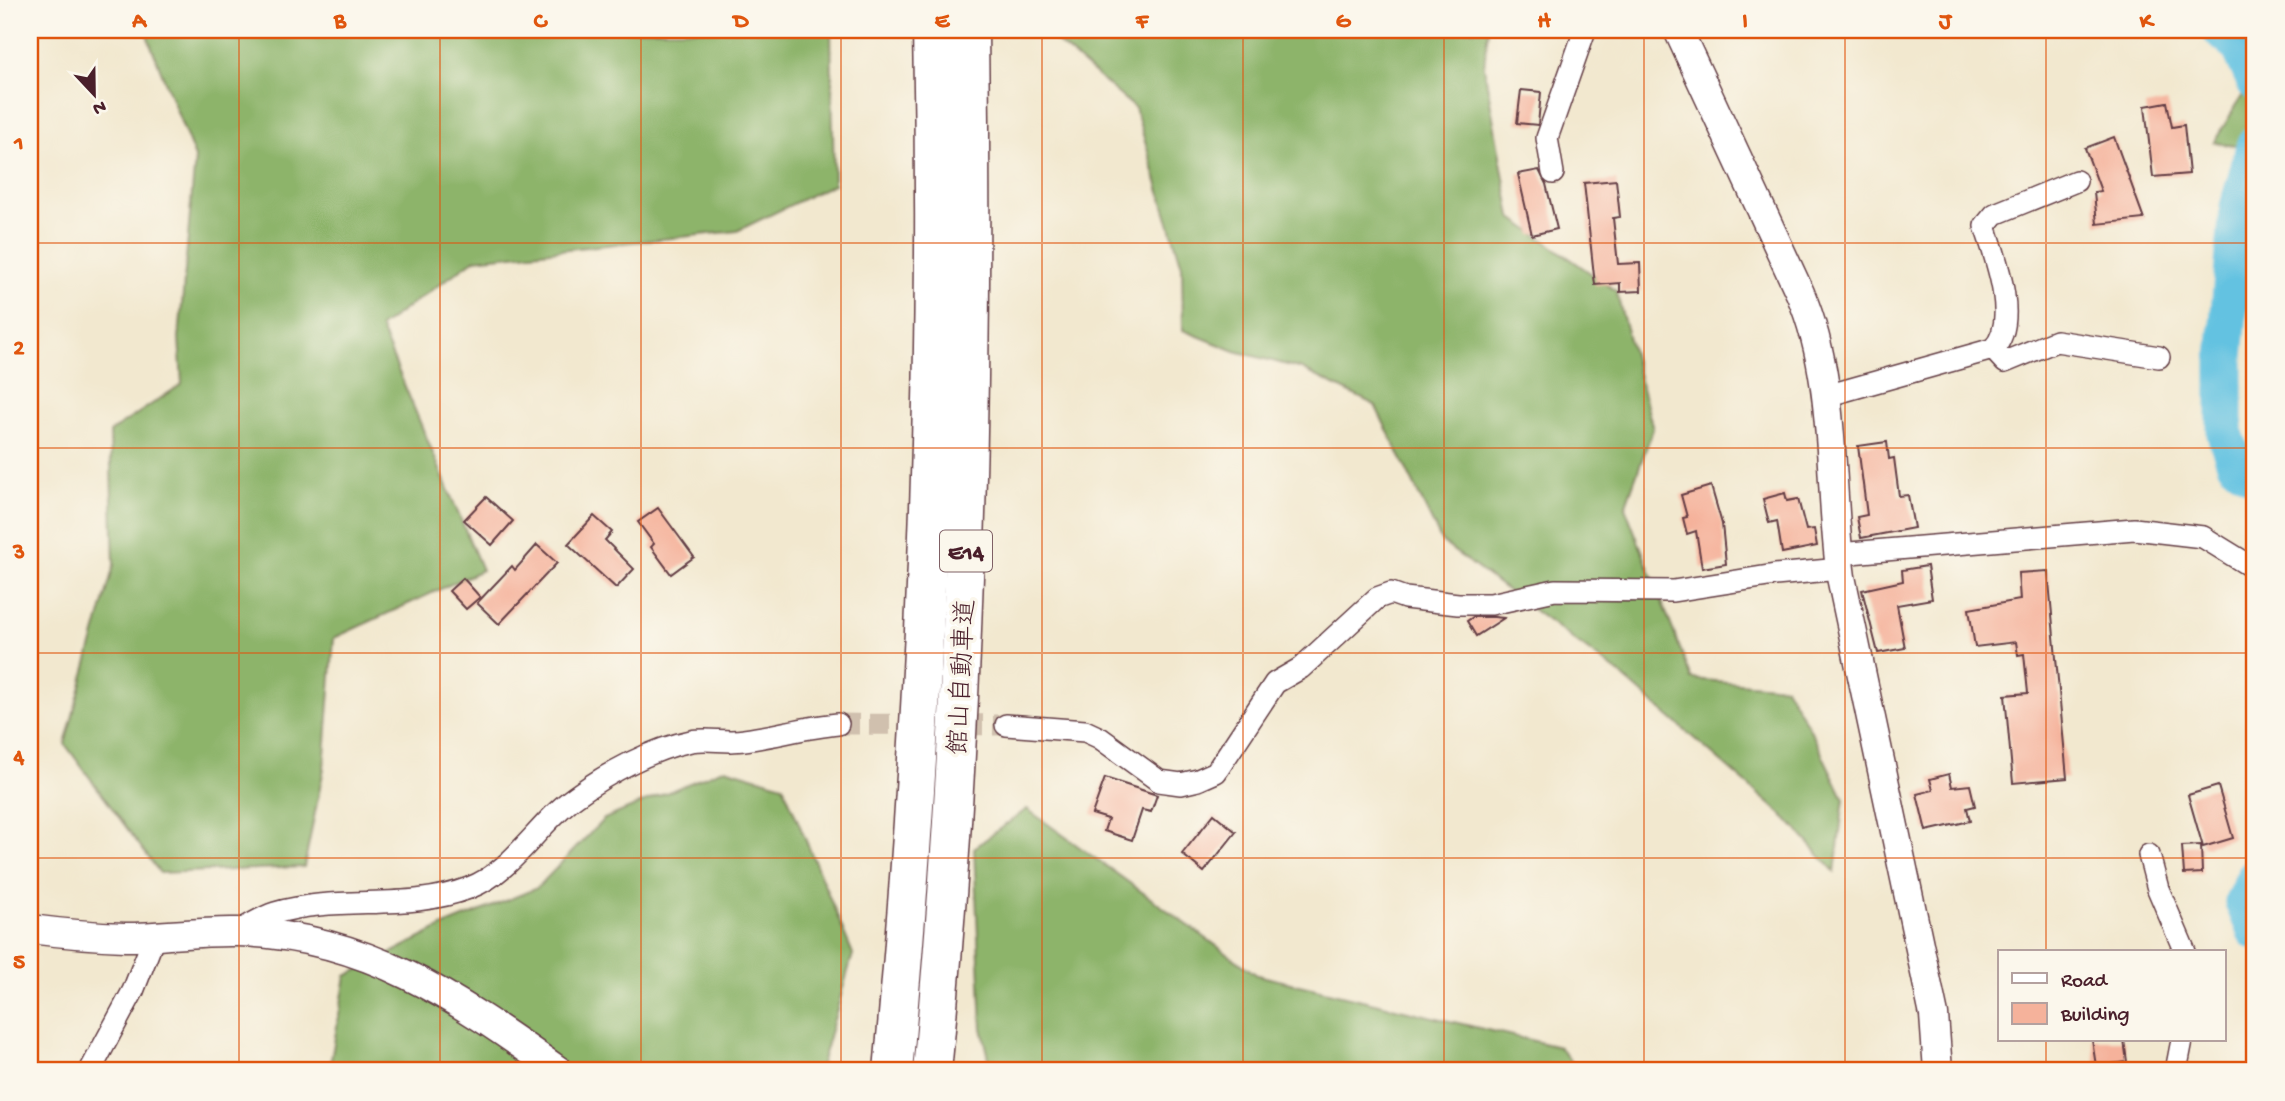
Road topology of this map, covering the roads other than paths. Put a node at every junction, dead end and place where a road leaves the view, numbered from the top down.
1 (932, 30) edge
2 (969, 30) edge
3 (1585, 30) edge
4 (1678, 30) edge
5 (1553, 173) dead end
6 (2076, 181) dead end
7 (1993, 349) junction
8 (2159, 357) dead end
9 (1826, 396) junction
10 (1839, 561) junction
11 (2255, 569) edge
12 (838, 724) tunnel mouth
13 (1006, 725) tunnel mouth
14 (2149, 855) dead end
15 (30, 929) edge
16 (237, 932) junction
17 (155, 936) junction
18 (2184, 950) edge
19 (2182, 1042) edge
20 (90, 1071) edge
21 (559, 1071) edge
22 (894, 1071) edge
23 (932, 1071) edge
24 (1938, 1071) edge
25 (2176, 1071) edge

1 - 22 highway, 館山自動車道 / E14
2 - 23 highway, 館山自動車道 / E14
3 - 5 street
4 - 9 street
6 - 7 street
7 - 8 street
7 - 9 street
9 - 10 street
10 - 11 street
10 - 13 street
10 - 24 street
12 - 16 street
14 - 18 street
15 - 17 street
16 - 17 street
16 - 21 street
17 - 20 street
19 - 25 street

